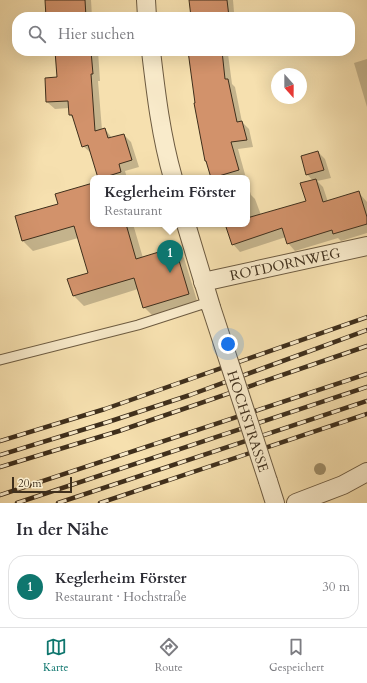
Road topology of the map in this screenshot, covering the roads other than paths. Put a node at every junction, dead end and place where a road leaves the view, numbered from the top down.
1 (146, 0) edge
2 (147, 12) edge
3 (152, 56) edge
4 (172, 175) edge
5 (187, 227) edge
6 (367, 246) edge
7 (203, 282) junction
8 (210, 305) junction
9 (0, 360) edge
10 (367, 472) edge
11 (275, 503) edge
12 (296, 503) edge

1 - 2 street
3 - 4 street
5 - 7 street, HOCHSTRASSE
6 - 7 street, ROTDORNWEG
7 - 8 street, HOCHSTRASSE
8 - 9 lane
8 - 11 street, HOCHSTRASSE, bridge
10 - 12 street

